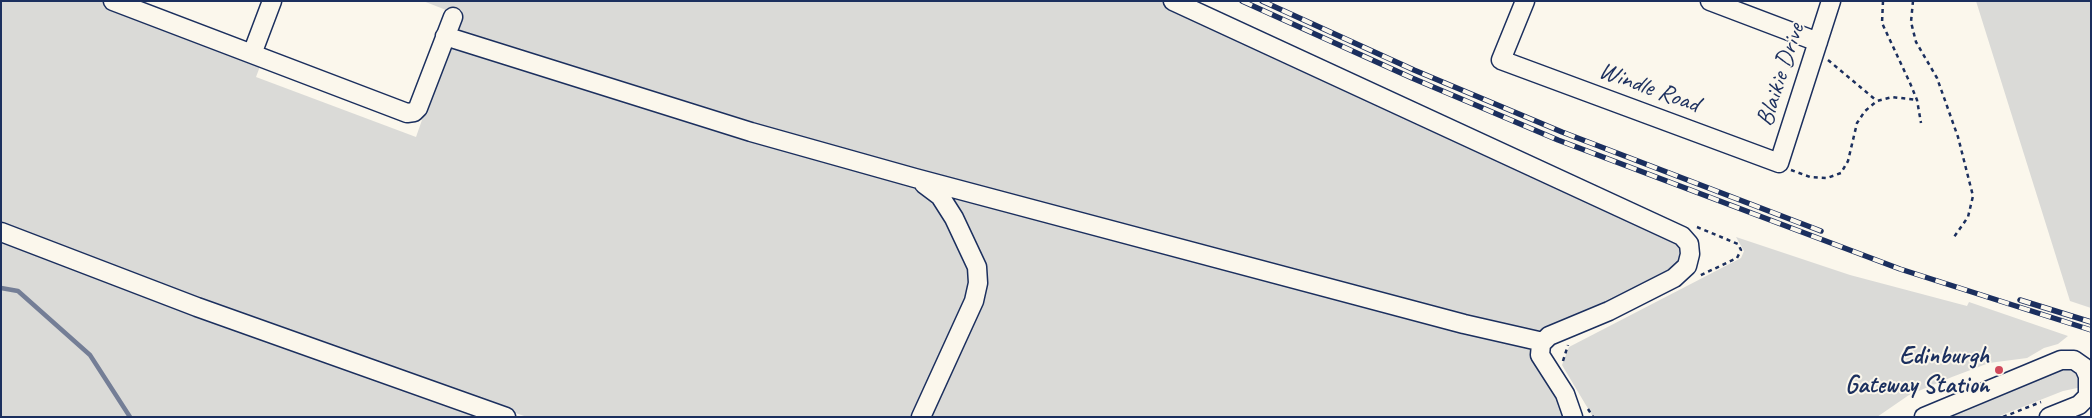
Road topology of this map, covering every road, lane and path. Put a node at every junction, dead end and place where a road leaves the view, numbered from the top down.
1 (272, 1) edge
2 (1173, 1) edge
3 (1525, 1) edge
4 (1831, 1) edge
5 (1882, 1) edge
6 (1913, 1) edge
7 (116, 2) edge
8 (1719, 3) edge
9 (453, 17) dead end
10 (445, 36) junction
11 (1824, 47) junction
12 (252, 54) junction
13 (1917, 100) junction
14 (1877, 101) junction
15 (1921, 123) dead end
16 (1779, 163) junction
17 (915, 178) junction
18 (1693, 226) dead end
19 (1, 232) edge
20 (1954, 238) dead end
21 (1698, 277) dead end
22 (1576, 341) dead end
23 (1543, 342) junction
24 (1562, 365) dead end
25 (1584, 402) dead end
26 (506, 417) edge
27 (922, 417) edge
28 (1573, 417) edge
29 (1593, 417) edge
30 (1924, 417) edge
31 (2050, 417) edge

1 - 12 street
2 - 23 street
3 - 16 street, Windle Road
4 - 11 street, Blaikie Drive
5 - 13 path
6 - 20 path
7 - 12 street
8 - 11 street
9 - 10 street
10 - 12 street
10 - 17 street
11 - 14 path
11 - 16 street, Blaikie Drive
13 - 14 path
13 - 15 path
14 - 16 path
17 - 23 street
17 - 27 street
18 - 21 path
19 - 26 street
22 - 24 path
23 - 28 street
25 - 29 path
30 - 31 street

